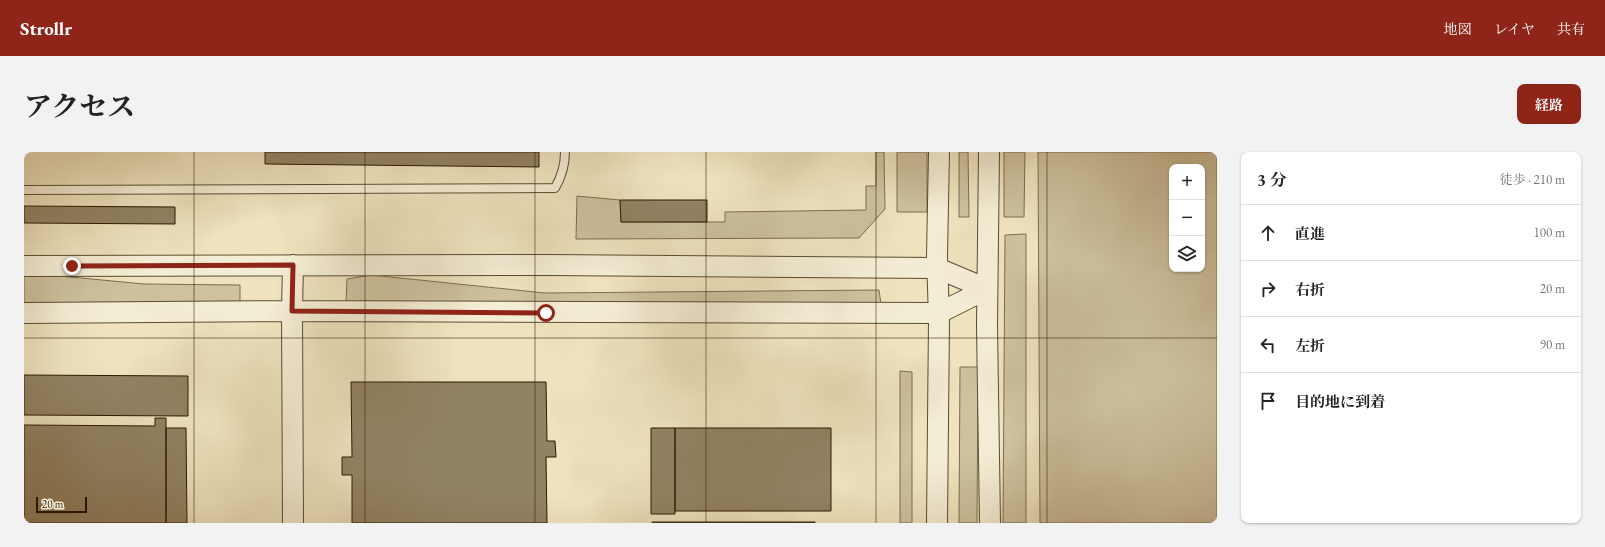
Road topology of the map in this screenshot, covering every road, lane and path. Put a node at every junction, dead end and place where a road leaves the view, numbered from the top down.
1 (564, 152) edge
2 (939, 152) edge
3 (989, 152) edge
4 (24, 190) edge
5 (293, 265) junction
6 (24, 266) edge
7 (937, 268) junction
8 (987, 289) junction
9 (292, 311) junction
10 (24, 313) edge
11 (939, 313) junction
12 (293, 523) edge
13 (938, 523) edge
14 (990, 523) edge

1 - 4 lane
2 - 7 street
3 - 8 street
5 - 6 street
5 - 7 street
5 - 9 street
7 - 8 street
7 - 11 street
8 - 11 street
8 - 14 street
9 - 10 street
9 - 11 street
9 - 12 street
11 - 13 street

